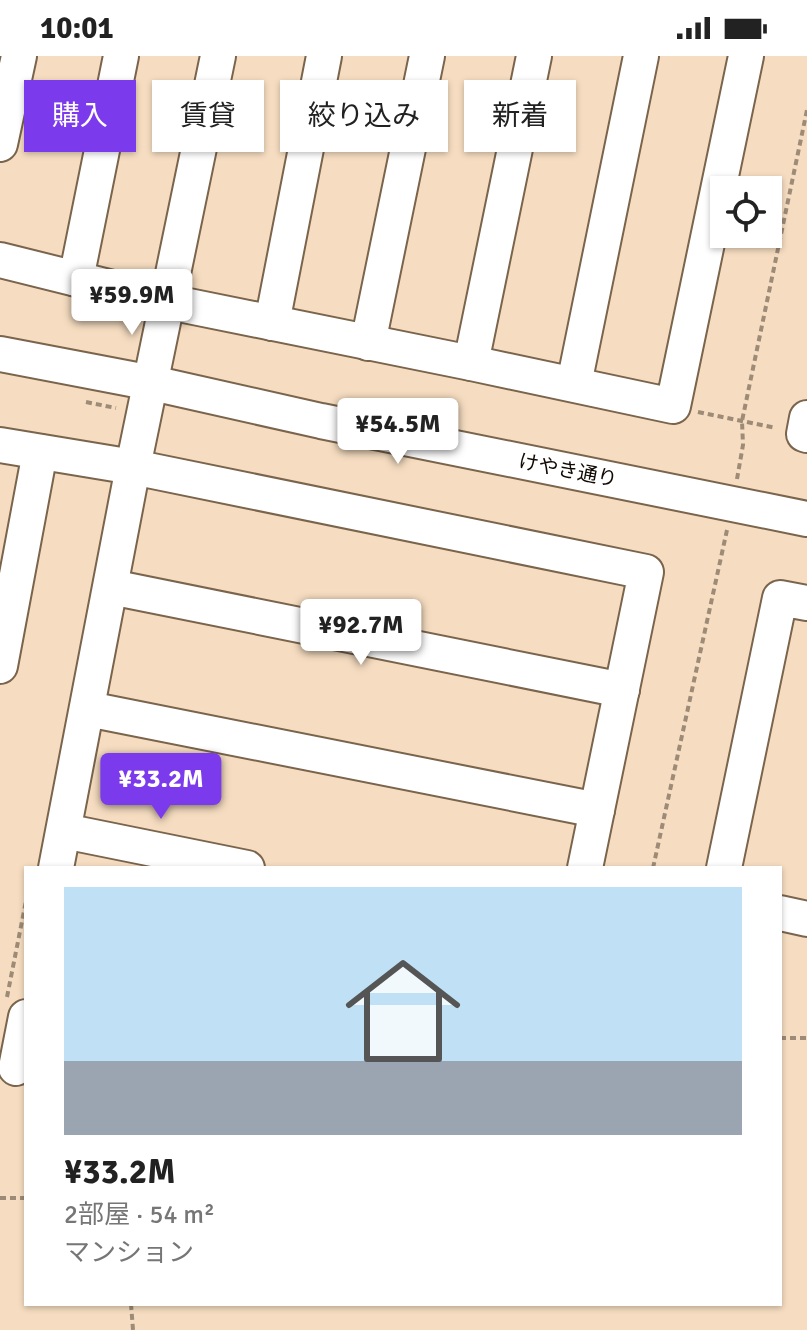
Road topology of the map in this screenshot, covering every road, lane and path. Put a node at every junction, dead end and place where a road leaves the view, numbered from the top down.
1 (19, 56) edge
2 (121, 56) edge
3 (218, 56) edge
4 (324, 56) edge
5 (427, 56) edge
6 (534, 56) edge
7 (641, 56) edge
8 (746, 56) edge
9 (0, 144) edge
10 (0, 260) edge
11 (76, 279) junction
12 (169, 302) junction
13 (272, 323) junction
14 (368, 343) junction
15 (0, 354) edge
16 (471, 363) junction
17 (152, 383) junction
18 (574, 384) junction
19 (673, 406) junction
20 (806, 429) edge
21 (0, 445) edge
22 (40, 452) junction
23 (133, 467) junction
24 (807, 519) edge
25 (9, 570) edge
26 (111, 587) junction
27 (807, 603) edge
28 (0, 666) edge
29 (622, 690) junction
30 (88, 709) junction
31 (597, 810) junction
32 (64, 831) junction
33 (160, 860) edge
34 (56, 866) edge
35 (225, 866) edge
36 (585, 866) edge
37 (724, 866) edge
38 (782, 913) edge
39 (807, 919) edge
40 (24, 923) edge
41 (16, 1010) edge
42 (782, 1038) edge
43 (807, 1038) edge
44 (14, 1067) edge
45 (0, 1198) edge
46 (24, 1198) edge
47 (131, 1306) edge
48 (133, 1330) edge

1 - 9 street
2 - 11 street
3 - 12 street
4 - 13 street
5 - 14 street
6 - 16 street
7 - 18 street
8 - 19 street
10 - 11 street
11 - 12 street
12 - 13 street
12 - 17 street
13 - 14 street
14 - 16 street
15 - 17 street, けやき通り
16 - 18 street
17 - 23 street
17 - 24 street, けやき通り
18 - 19 street
19 - 20 path
21 - 22 street
22 - 23 street
22 - 25 street
23 - 26 street
23 - 29 street
25 - 28 street
26 - 29 street
26 - 30 street
27 - 37 street
29 - 31 street
30 - 31 street
30 - 32 street
31 - 36 street
32 - 33 street
32 - 34 street
33 - 35 street
38 - 39 street
40 - 41 path
41 - 44 street
42 - 43 path
45 - 46 path
47 - 48 path

